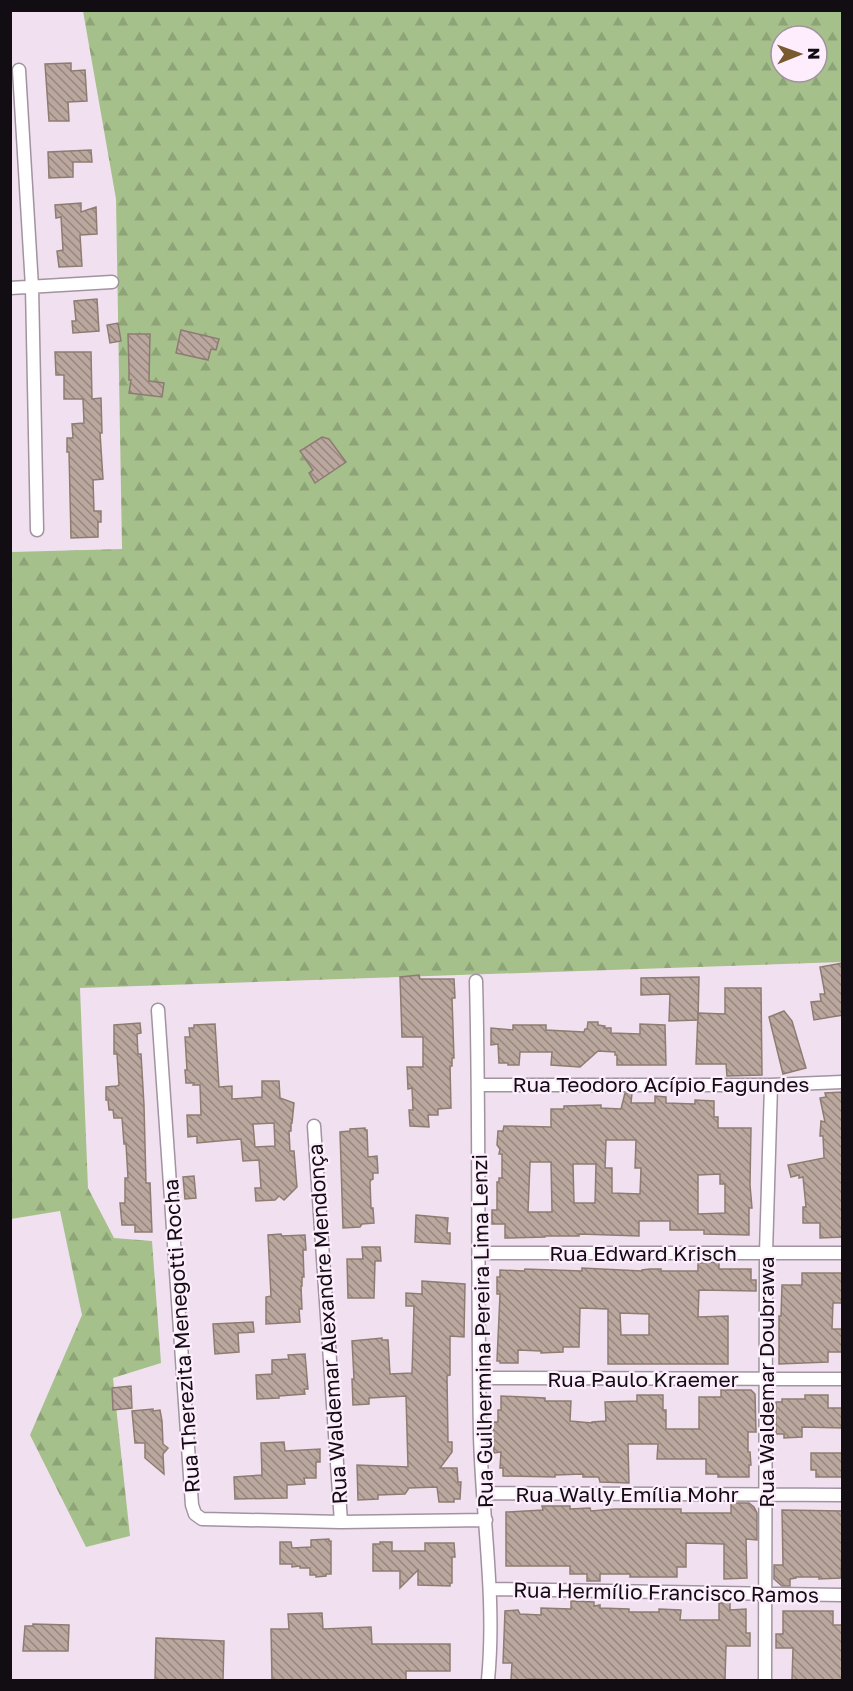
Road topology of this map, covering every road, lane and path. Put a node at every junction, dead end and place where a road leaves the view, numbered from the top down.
1 (19, 70) dead end
2 (112, 282) dead end
3 (32, 287) junction
4 (10, 288) edge
5 (37, 530) dead end
6 (476, 981) dead end
7 (158, 1010) dead end
8 (843, 1082) edge
9 (771, 1084) junction
10 (479, 1085) junction
11 (314, 1126) dead end
12 (480, 1253) junction
13 (766, 1253) junction
14 (843, 1253) edge
15 (480, 1378) junction
16 (766, 1379) junction
17 (843, 1379) edge
18 (483, 1493) junction
19 (766, 1494) junction
20 (843, 1495) edge
21 (486, 1520) junction
22 (341, 1522) junction
23 (490, 1589) junction
24 (765, 1593) junction
25 (843, 1595) edge
26 (488, 1680) edge
27 (765, 1680) edge

1 - 3 street
2 - 3 street
3 - 4 street
3 - 5 street
6 - 10 street, Rua Guilhermina Pereira Lima Lenzi
7 - 22 street, Rua Therezita Menegotti Rocha
8 - 9 street, Rua Teodoro Acípio Fagundes
9 - 10 street, Rua Teodoro Acípio Fagundes
9 - 13 street, Rua Waldemar Doubrawa
10 - 12 street, Rua Guilhermina Pereira Lima Lenzi
11 - 22 street, Rua Waldemar Alexandre Mendonça
12 - 13 street, Rua Edward Krisch
12 - 15 street, Rua Guilhermina Pereira Lima Lenzi
13 - 14 street, Rua Edward Krisch
13 - 16 street, Rua Waldemar Doubrawa
15 - 16 street, Rua Paulo Kraemer
15 - 18 street, Rua Guilhermina Pereira Lima Lenzi
16 - 17 street, Rua Paulo Kraemer
16 - 19 street, Rua Waldemar Doubrawa
18 - 19 street, Rua Wally Emília Mohr
18 - 21 street, Rua Guilhermina Pereira Lima Lenzi
19 - 20 street, Rua Wally Emília Mohr
19 - 24 street, Rua Waldemar Doubrawa
21 - 22 street, Rua Therezita Menegotti Rocha
21 - 23 street, Rua Guilhermina Pereira Lima Lenzi
23 - 24 street, Rua Hermílio Francisco Ramos
23 - 26 street, Rua Guilhermina Pereira Lima Lenzi
24 - 25 street, Rua Hermílio Francisco Ramos
24 - 27 street, Rua Waldemar Doubrawa

